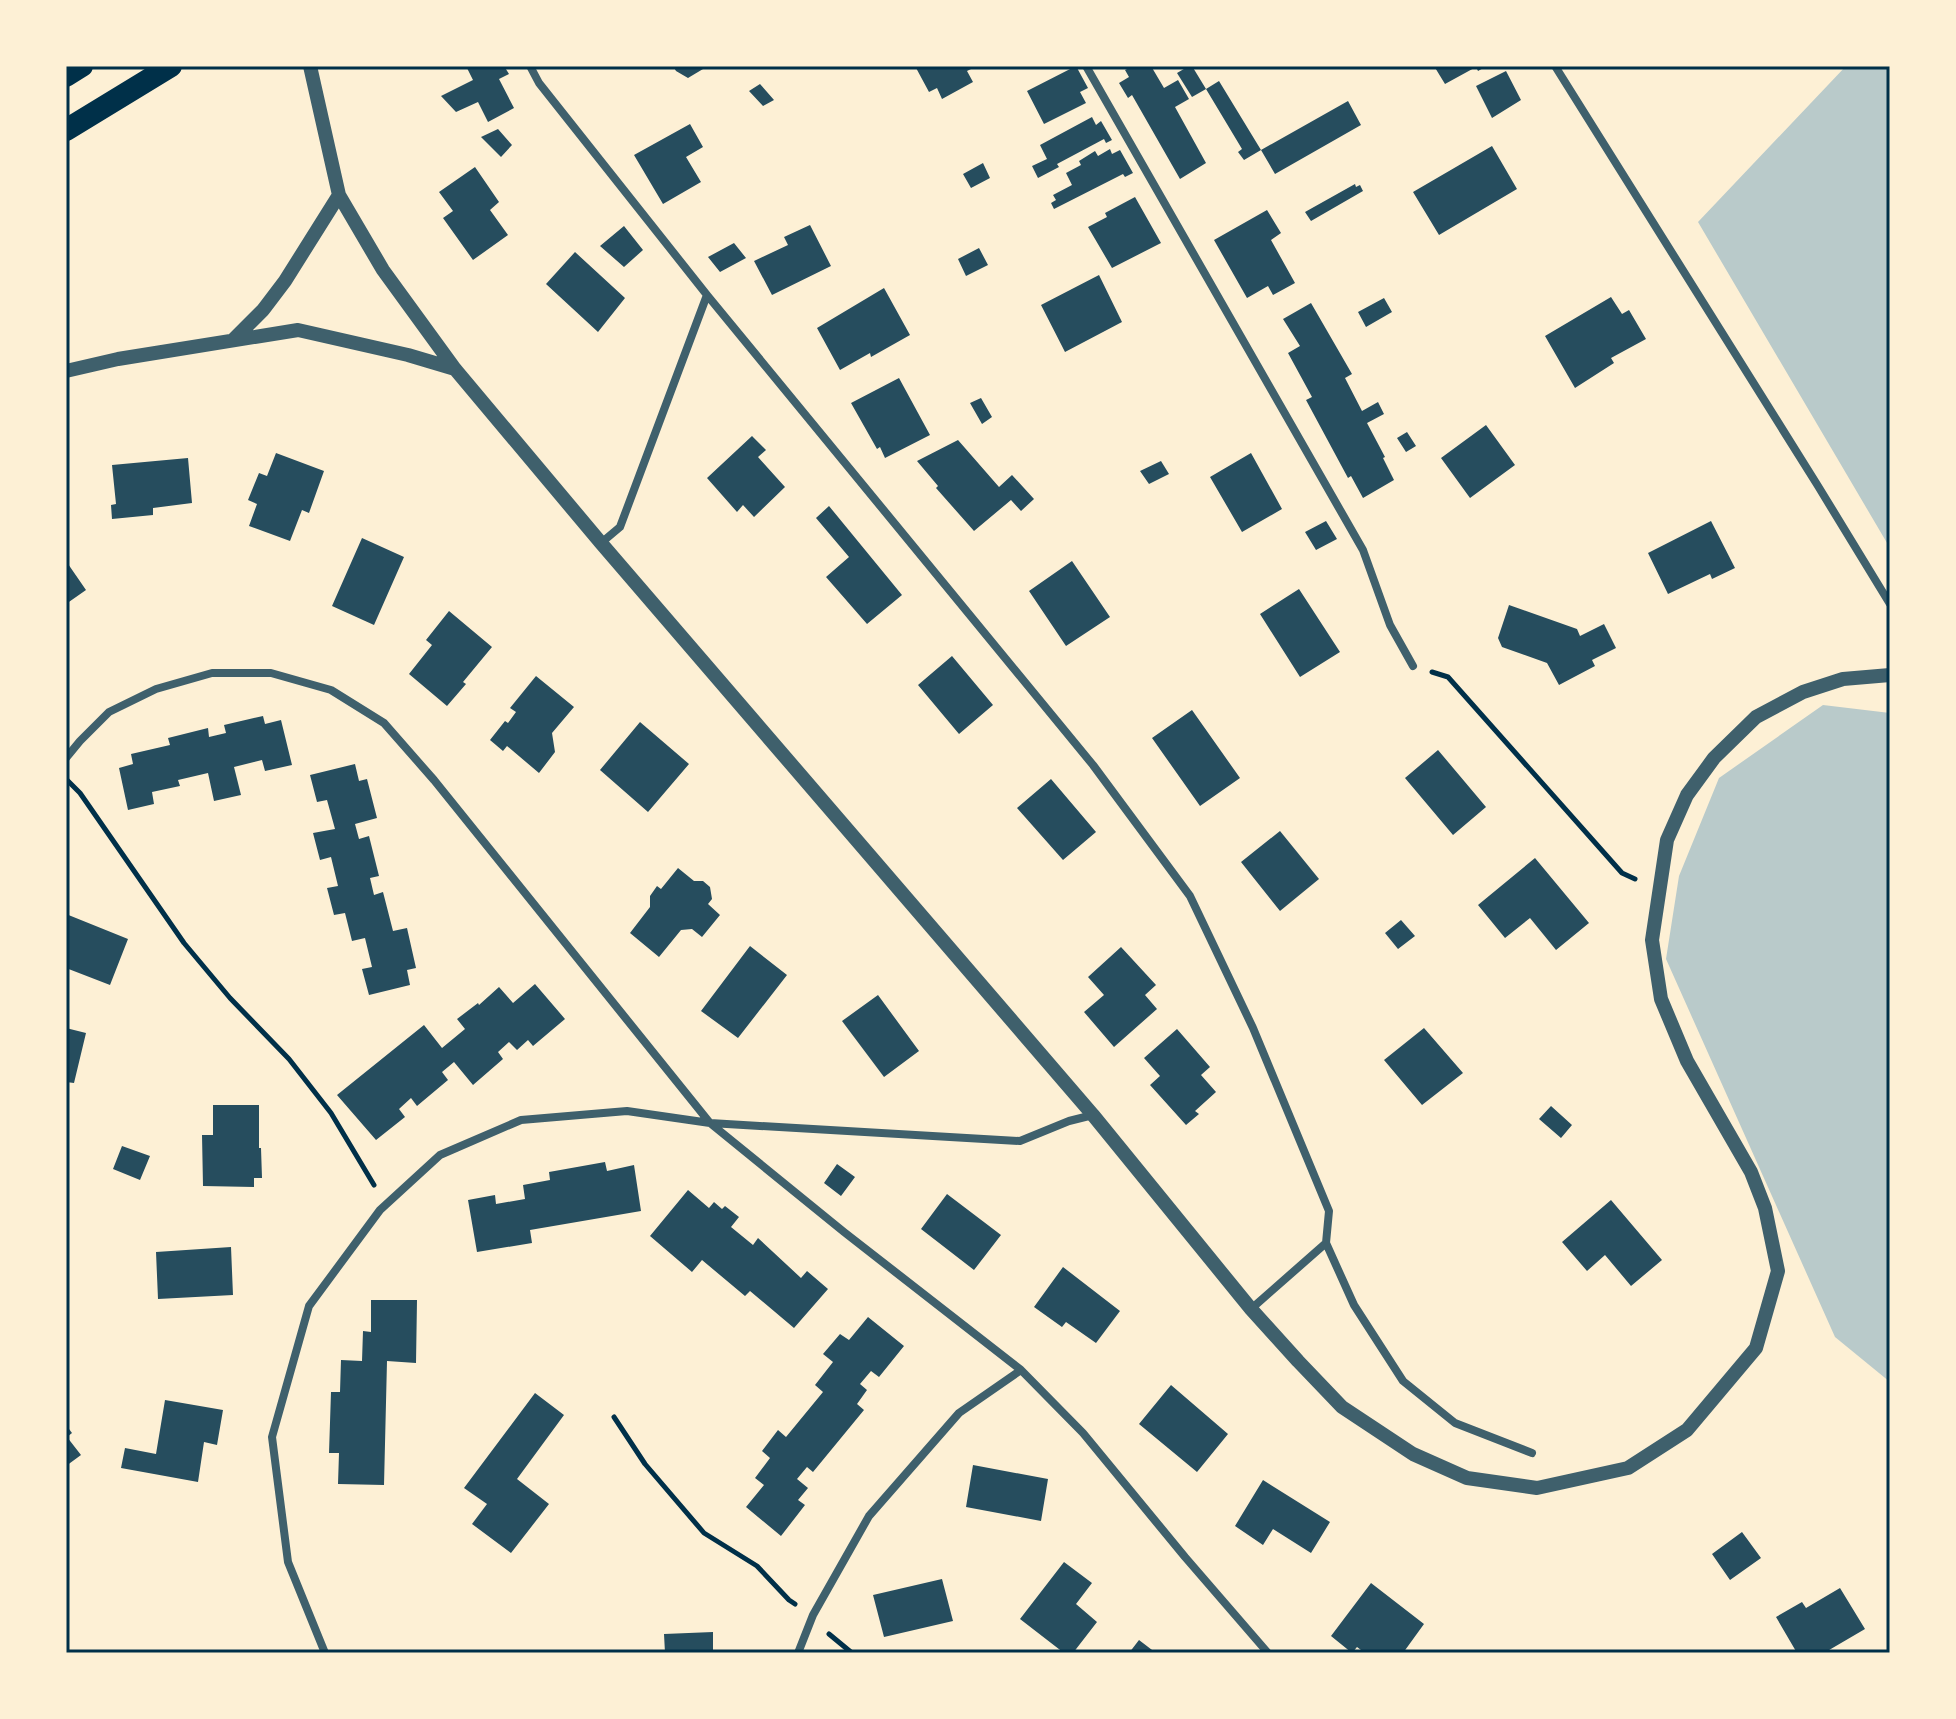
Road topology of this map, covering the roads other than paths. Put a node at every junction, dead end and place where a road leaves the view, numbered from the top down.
1 (82, 66) edge
2 (171, 66) edge
3 (310, 66) edge
4 (530, 66) edge
5 (1086, 66) edge
6 (1555, 66) edge
7 (66, 76) edge
8 (66, 130) edge
9 (339, 195) junction
10 (707, 295) junction
11 (233, 339) junction
12 (455, 369) junction
13 (66, 371) edge
14 (601, 543) junction
15 (1890, 604) edge
16 (1413, 666) road end
17 (1890, 675) edge
18 (66, 758) edge
19 (1093, 1115) junction
20 (710, 1123) junction
21 (1326, 1243) junction
22 (1251, 1309) junction
23 (1021, 1370) junction
24 (1532, 1453) dead end
25 (325, 1653) edge
26 (798, 1653) edge
27 (1268, 1653) edge

1 - 7 highway
2 - 8 highway
3 - 9 street
4 - 10 street
5 - 16 street
6 - 15 street
9 - 11 street
9 - 12 street
10 - 14 street
10 - 21 street
11 - 12 street
11 - 13 street
12 - 14 street
14 - 19 street
17 - 22 street
18 - 20 street
19 - 20 street
19 - 22 street
20 - 23 street
20 - 25 street
21 - 22 street
21 - 24 street
23 - 26 street
23 - 27 street

